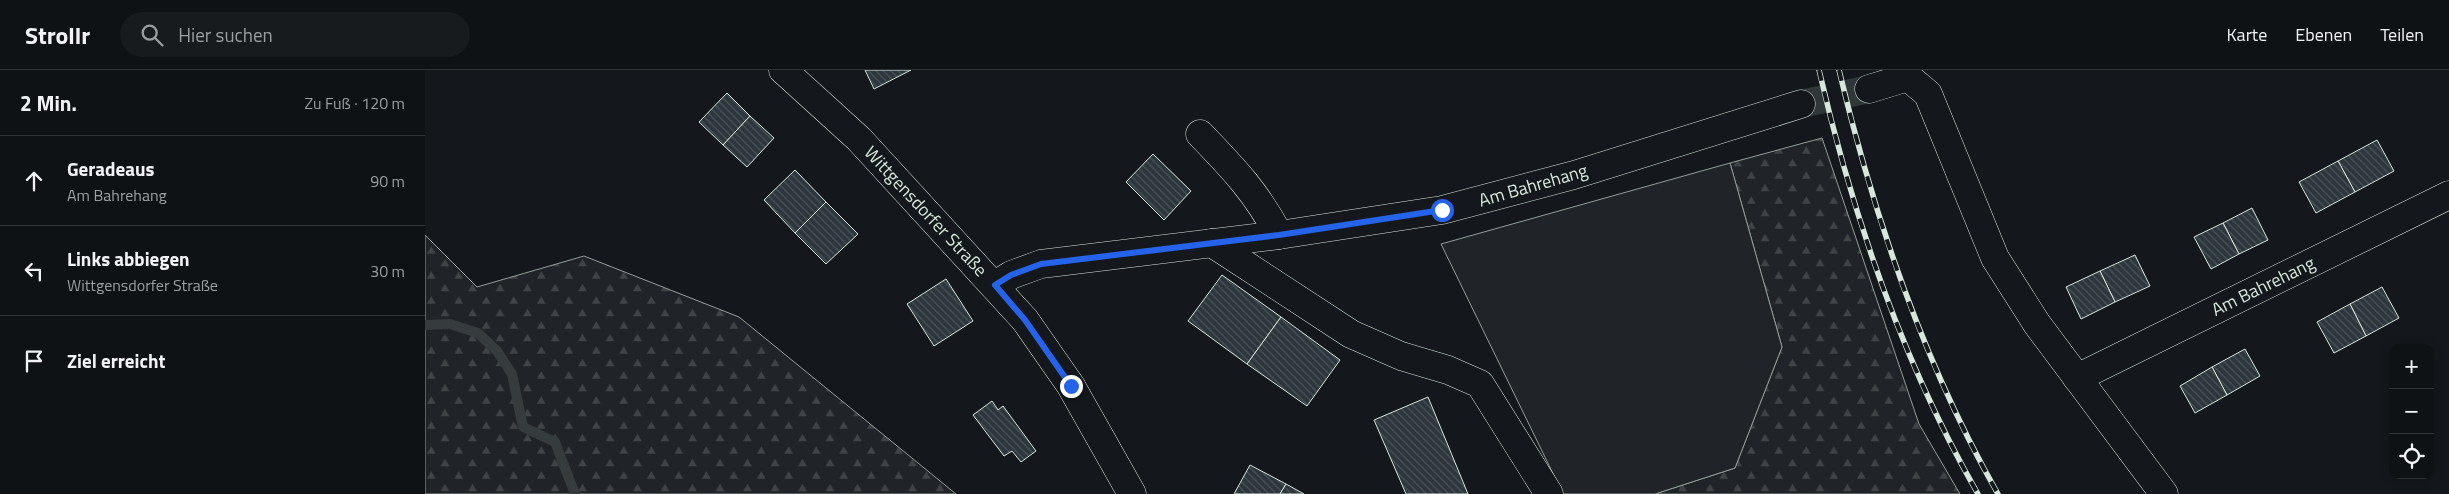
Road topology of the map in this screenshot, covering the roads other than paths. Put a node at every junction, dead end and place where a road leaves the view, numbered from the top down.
1 (783, 70) edge
2 (1869, 89) tunnel mouth
3 (1801, 104) tunnel mouth
4 (1201, 134) dead end
5 (2449, 195) edge
6 (1279, 235) junction
7 (1212, 243) junction
8 (995, 285) junction
9 (2077, 378) junction
10 (1132, 494) edge
11 (1549, 494) edge
12 (2164, 494) edge

1 - 8 street, Wittgensdorfer Straße
2 - 9 street
3 - 6 street, Am Bahrehang
4 - 6 street
5 - 9 street, Am Bahrehang
6 - 7 street, Am Bahrehang
7 - 8 street, Am Bahrehang
7 - 11 street
8 - 10 street, Wittgensdorfer Straße
9 - 12 street

